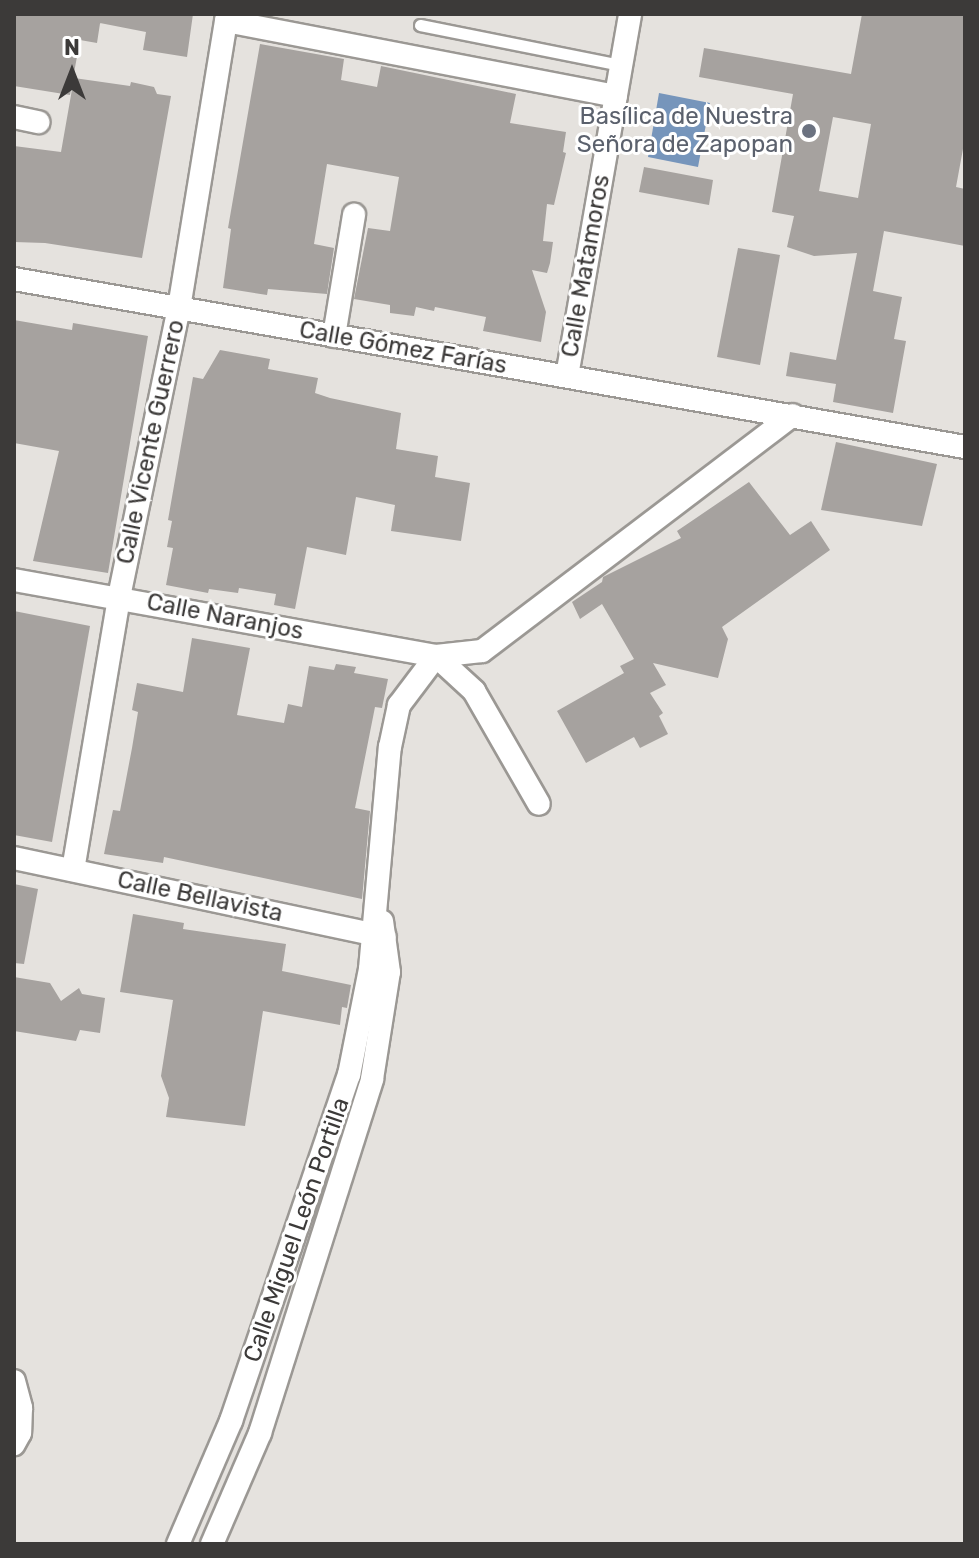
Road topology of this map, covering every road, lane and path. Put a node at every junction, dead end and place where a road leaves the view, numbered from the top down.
1 (630, 14) edge
2 (227, 17) edge
3 (420, 25) dead end
4 (621, 65) junction
5 (616, 96) junction
6 (14, 117) edge
7 (38, 122) dead end
8 (354, 215) dead end
9 (14, 279) edge
10 (179, 308) junction
11 (334, 336) junction
12 (567, 376) junction
13 (793, 415) junction
14 (965, 447) edge
15 (14, 580) edge
16 (119, 597) junction
17 (436, 656) junction
18 (539, 804) dead end
19 (14, 858) edge
20 (73, 870) junction
21 (379, 936) junction
22 (14, 1381) edge
23 (231, 1421) junction
24 (260, 1433) junction
25 (14, 1444) edge
26 (178, 1544) edge
27 (212, 1544) edge

1 - 4 street, Calle Matamoros
2 - 5 street
2 - 10 street, Calle Vicente Guerrero
3 - 4 lane
4 - 5 street, Calle Matamoros
5 - 12 street, Calle Matamoros
6 - 7 street
8 - 11 street
9 - 10 street, Calle Gómez Farías
10 - 11 street, Calle Gómez Farías
10 - 16 street, Calle Vicente Guerrero
11 - 12 street, Calle Gómez Farías
12 - 13 street, Calle Gómez Farías
13 - 14 street, Calle Gómez Farías
13 - 17 street, Calle Naranjos
15 - 16 street, Calle Naranjos
16 - 17 street, Calle Naranjos
16 - 20 street, Calle Vicente Guerrero
17 - 18 street
17 - 21 street, Calle Miguel León Portilla
19 - 20 street, Calle Bellavista
20 - 21 street, Calle Bellavista
21 - 23 street, Calle Miguel León Portilla
21 - 24 street, Calle Miguel León Portilla
22 - 25 street
23 - 24 street
23 - 26 street, Calle Miguel León Portilla
24 - 27 street, Calle Miguel León Portilla

